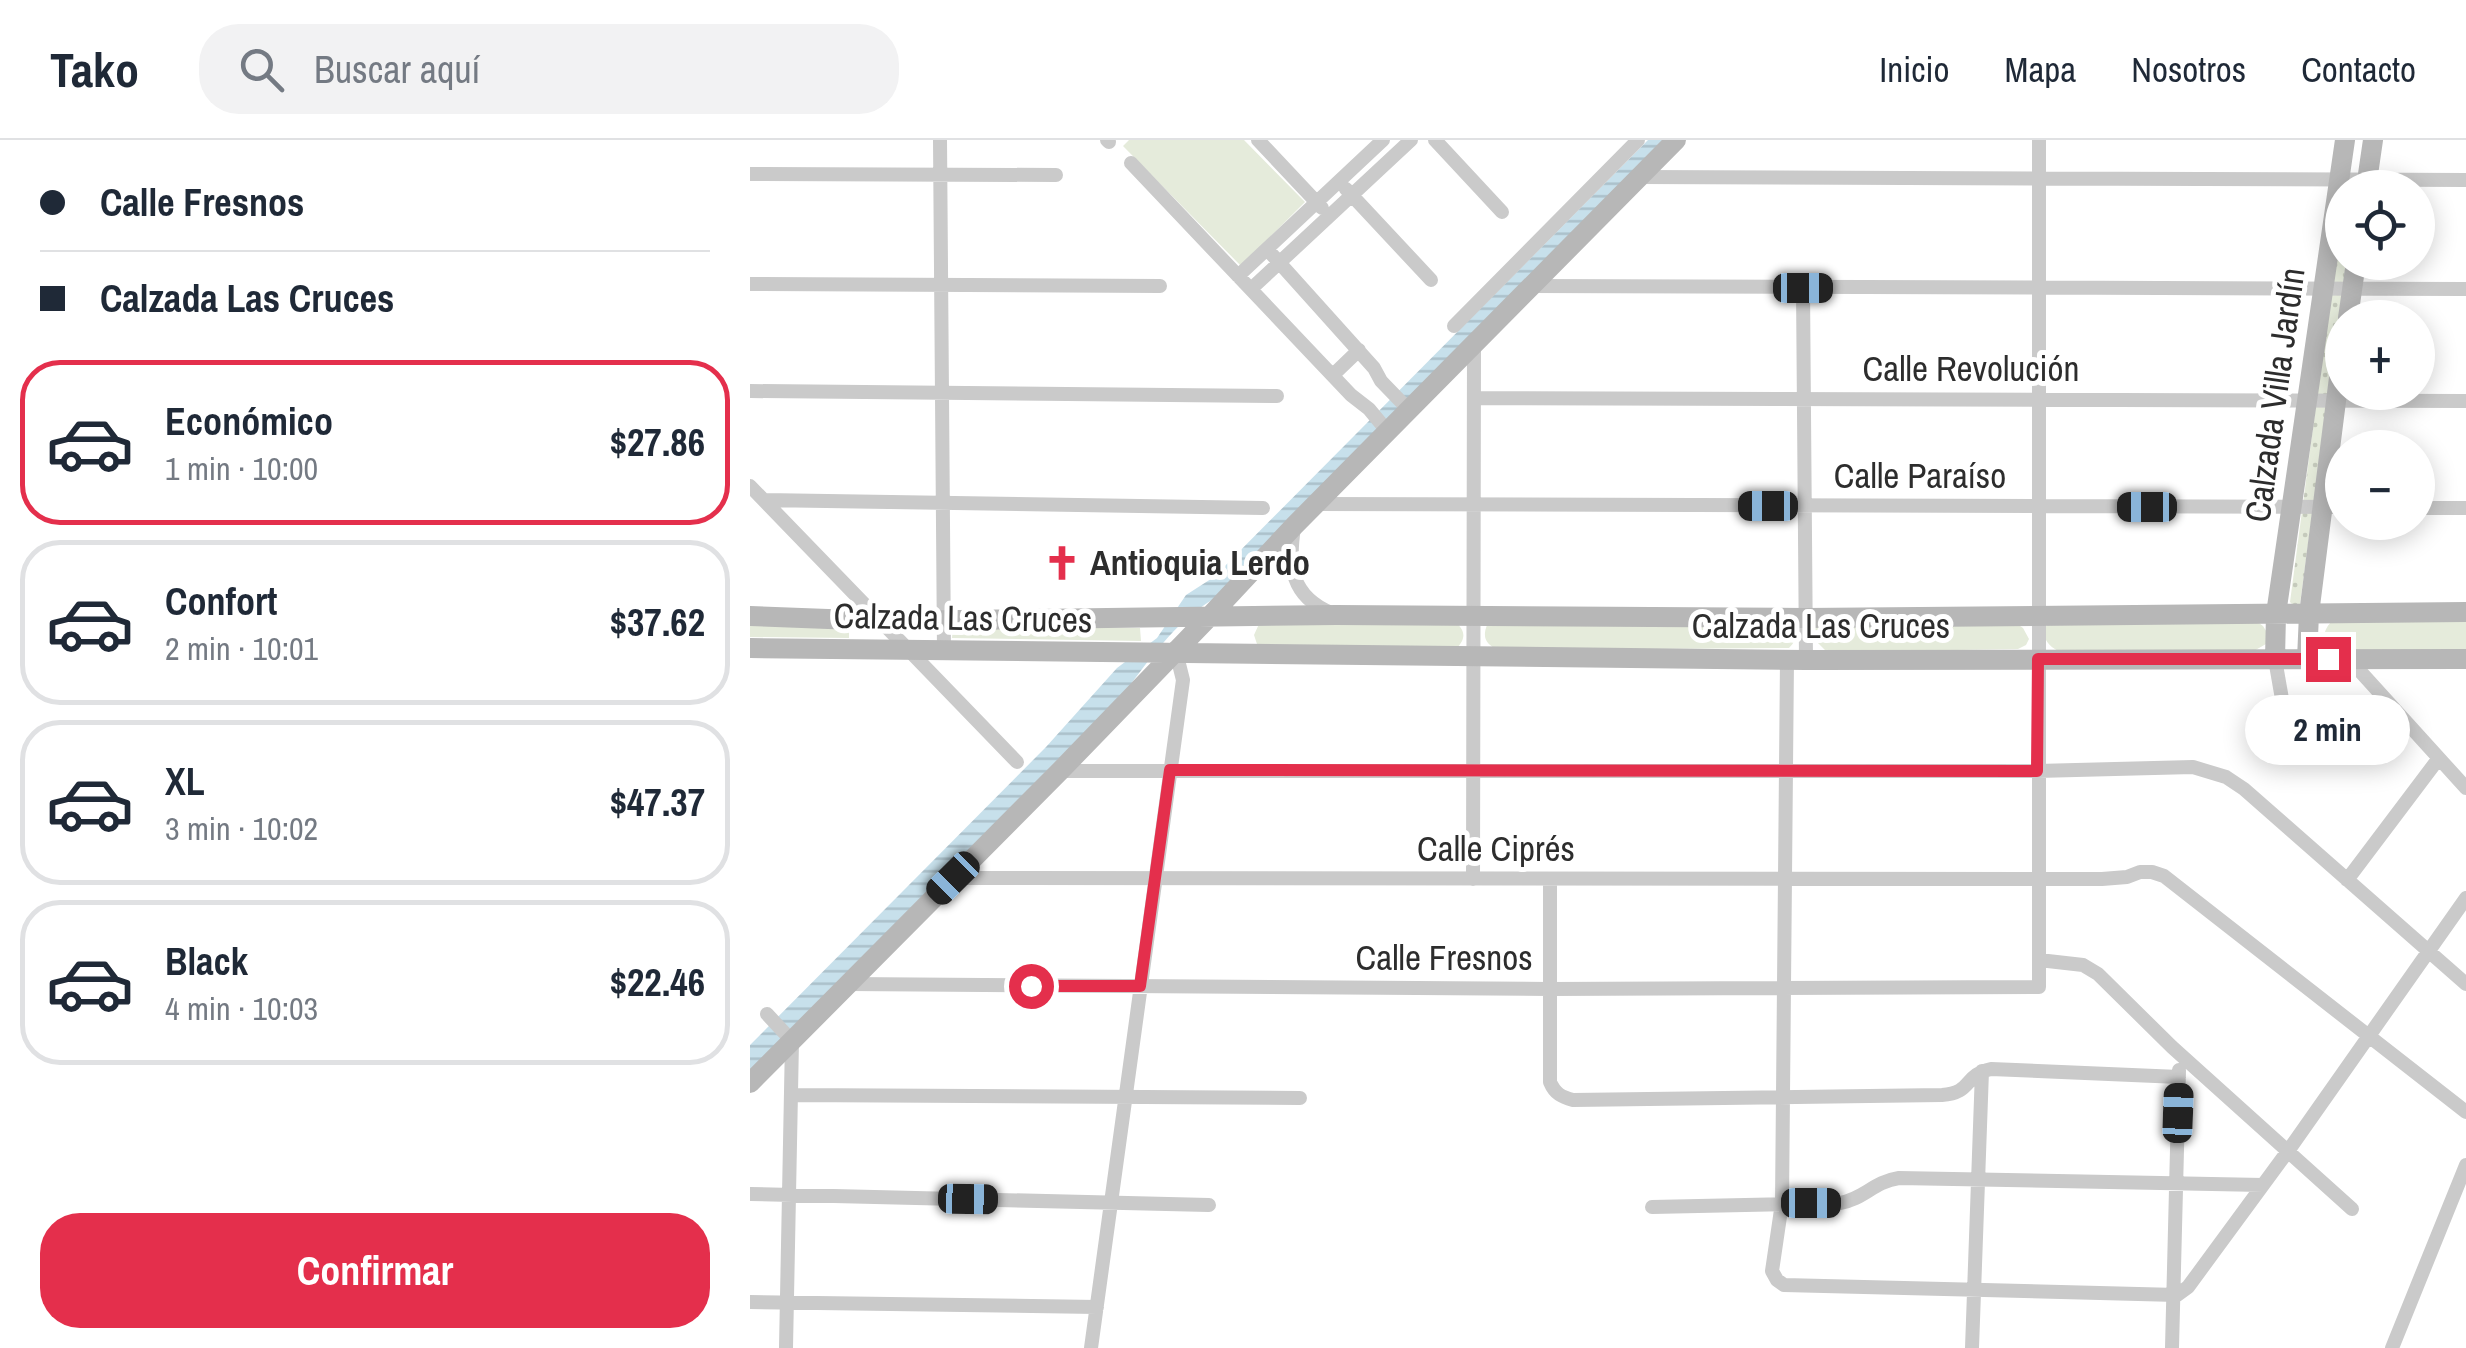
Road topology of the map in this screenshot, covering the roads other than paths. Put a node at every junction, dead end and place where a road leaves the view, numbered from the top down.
1 (940, 140) edge
2 (1258, 140) edge
3 (1383, 140) edge
4 (1435, 140) edge
5 (1638, 140) edge
6 (1676, 140) edge
7 (2039, 140) edge
8 (2344, 140) edge
9 (2373, 140) edge
10 (1406, 142) edge
11 (1132, 163) dead end
12 (2340, 170) edge
13 (2369, 170) edge
14 (750, 174) edge
15 (940, 174) junction
16 (1056, 176) dead end
17 (1639, 178) junction
18 (2039, 180) junction
19 (2466, 180) edge
20 (1339, 181) junction
21 (2325, 181) edge
22 (2435, 181) edge
23 (1352, 195) junction
24 (1316, 202) junction
25 (1502, 212) dead end
26 (1330, 216) junction
27 (1267, 249) junction
28 (1279, 263) junction
29 (2325, 274) edge
30 (1238, 276) junction
31 (1431, 280) dead end
32 (2353, 280) edge
33 (750, 284) edge
34 (940, 286) junction
35 (1160, 286) dead end
36 (1532, 286) junction
37 (2352, 287) junction
38 (1803, 288) junction
39 (2039, 288) junction
40 (2323, 288) junction
41 (1251, 289) junction
42 (2466, 289) edge
43 (2350, 300) edge
44 (1454, 326) dead end
45 (1474, 344) junction
46 (1358, 350) junction
47 (1332, 375) junction
48 (1388, 389) junction
49 (750, 391) edge
50 (940, 393) junction
51 (1277, 396) dead end
52 (1475, 398) junction
53 (1804, 398) junction
54 (2038, 399) junction
55 (2307, 400) junction
56 (2325, 400) edge
57 (2435, 401) edge
58 (2466, 401) edge
59 (1368, 409) junction
60 (1409, 410) junction
61 (1388, 432) junction
62 (750, 486) edge
63 (764, 500) junction
64 (942, 503) junction
65 (1316, 504) junction
66 (1474, 504) junction
67 (1804, 506) junction
68 (2038, 506) junction
69 (1263, 508) dead end
70 (2292, 508) junction
71 (2325, 508) edge
72 (2435, 508) edge
73 (2466, 508) edge
74 (1294, 526) junction
75 (2326, 540) edge
76 (2466, 612) edge
77 (2276, 614) junction
78 (2310, 614) junction
79 (750, 616) edge
80 (1210, 616) junction
81 (1336, 616) junction
82 (1474, 616) junction
83 (2038, 616) junction
84 (1156, 618) junction
85 (1806, 618) junction
86 (943, 620) junction
87 (881, 621) junction
88 (750, 648) edge
89 (908, 649) junction
90 (944, 652) junction
91 (1126, 652) junction
92 (1176, 652) junction
93 (1474, 656) junction
94 (2038, 659) junction
95 (2276, 659) junction
96 (2307, 659) junction
97 (2349, 659) junction
98 (2466, 659) edge
99 (1796, 660) junction
100 (1137, 692) junction
101 (2306, 718) dead end
102 (2438, 758) junction
103 (1017, 762) dead end
104 (1060, 770) junction
105 (1170, 770) junction
106 (2037, 771) junction
107 (1473, 772) junction
108 (1786, 772) junction
109 (2460, 775) edge
110 (2466, 788) edge
111 (953, 878) junction
112 (1155, 878) junction
113 (1473, 879) junction
114 (1550, 879) junction
115 (1784, 879) junction
116 (2038, 880) junction
117 (2347, 880) junction
118 (2466, 898) edge
119 (2428, 951) junction
120 (2039, 960) junction
121 (848, 984) junction
122 (2466, 984) edge
123 (1140, 986) junction
124 (1784, 988) junction
125 (1550, 989) junction
126 (771, 1018) dead end
127 (2368, 1036) junction
128 (790, 1039) junction
129 (2172, 1047) junction
130 (1982, 1071) junction
131 (2179, 1077) junction
132 (750, 1083) edge
133 (791, 1095) junction
134 (1126, 1097) junction
135 (1782, 1097) junction
136 (1300, 1098) dead end
137 (2466, 1112) edge
138 (2288, 1150) junction
139 (2466, 1165) edge
140 (1978, 1179) junction
141 (2176, 1184) junction
142 (2263, 1185) junction
143 (750, 1194) edge
144 (789, 1195) junction
145 (1111, 1202) junction
146 (1782, 1203) junction
147 (1209, 1205) dead end
148 (1652, 1207) dead end
149 (2352, 1209) dead end
150 (1974, 1290) junction
151 (2173, 1296) junction
152 (750, 1302) edge
153 (787, 1302) junction
154 (1097, 1307) junction
155 (786, 1348) edge
156 (1091, 1348) edge
157 (1972, 1348) edge
158 (2172, 1348) edge
159 (2392, 1348) edge

1 - 15 street
2 - 24 street
3 - 20 street
4 - 25 street
5 - 44 street
6 - 17 street
7 - 18 street
8 - 12 street, Calzada Villa Jardín
9 - 13 street
10 - 23 street
11 - 30 street
14 - 15 street
15 - 16 street
15 - 34 street
17 - 18 street
17 - 36 street
18 - 21 street
18 - 39 street
19 - 22 street
20 - 23 street
20 - 24 street
23 - 26 street
23 - 31 street
24 - 26 street
24 - 27 street
26 - 28 street
27 - 28 street
27 - 30 street
28 - 41 street
28 - 46 street
29 - 40 street, Calzada Villa Jardín
30 - 41 street
32 - 37 street, Calzada Villa Jardín
33 - 34 street
34 - 35 street
34 - 50 street
36 - 38 street
36 - 45 street
37 - 40 street
37 - 42 street
37 - 43 street, Calzada Villa Jardín
38 - 39 street
38 - 53 street
39 - 40 street
39 - 54 street
40 - 55 street, Calzada Villa Jardín
41 - 47 street
45 - 52 street
45 - 60 street
46 - 47 street
46 - 48 street
47 - 59 street
48 - 59 street
48 - 60 street
49 - 50 street
50 - 51 street
50 - 64 street
52 - 53 street, Calle Revolución
52 - 66 street
53 - 54 street, Calle Revolución
53 - 67 street
54 - 55 street, Calle Revolución
54 - 68 street
55 - 56 street, Calle Revolución
55 - 70 street, Calzada Villa Jardín
57 - 58 street, Calle Revolución
59 - 61 street
60 - 61 street
61 - 65 street
62 - 63 street
63 - 64 street
63 - 87 street
64 - 69 street
64 - 86 street
65 - 66 street, Calle Paraíso
65 - 74 street
66 - 67 street, Calle Paraíso
66 - 82 street
67 - 68 street, Calle Paraíso
67 - 85 street
68 - 70 street, Calle Paraíso
68 - 83 street
70 - 71 street, Calle Paraíso
70 - 77 street, Calzada Villa Jardín
72 - 73 street
74 - 80 street
74 - 81 street
75 - 78 street, Calzada Villa Jardín
76 - 78 street, Calzada Las Cruces
77 - 78 street, Calzada Las Cruces
77 - 83 street, Calzada Las Cruces
77 - 95 street, Calzada Villa Jardín
78 - 96 street, Calzada Villa Jardín
79 - 87 street, Calzada Las Cruces
80 - 81 street, Calzada Las Cruces
80 - 84 street, Calzada Las Cruces
80 - 92 street
81 - 82 street, Calzada Las Cruces
82 - 85 street, Calzada Las Cruces
82 - 93 street
83 - 85 street, Calzada Las Cruces
83 - 94 street
84 - 86 street, Calzada Las Cruces
84 - 92 street
85 - 99 street
86 - 87 street, Calzada Las Cruces
86 - 90 street
87 - 89 street
88 - 89 street, Calzada Las Cruces
89 - 90 street, Calzada Las Cruces
89 - 103 street
90 - 91 street, Calzada Las Cruces
91 - 92 street, Calzada Las Cruces
91 - 100 street
92 - 93 street, Calzada Las Cruces
92 - 100 street
92 - 105 street
93 - 99 street, Calzada Las Cruces
93 - 107 street
94 - 95 street, Calzada Las Cruces
94 - 99 street, Calzada Las Cruces
94 - 106 street
95 - 96 street, Calzada Las Cruces
95 - 101 street
96 - 97 street, Calzada Las Cruces
97 - 98 street, Calzada Las Cruces
97 - 102 street
99 - 108 street
100 - 104 street
102 - 109 street
102 - 117 street
104 - 105 street
104 - 111 street
105 - 107 street
105 - 112 street
106 - 108 street
106 - 116 street
106 - 117 street
107 - 108 street
107 - 113 street
108 - 115 street
109 - 110 street
111 - 112 street, Calle Ciprés
111 - 121 street
112 - 113 street, Calle Ciprés
112 - 123 street
113 - 114 street, Calle Ciprés
114 - 115 street, Calle Ciprés
114 - 125 street
115 - 116 street, Calle Ciprés
115 - 124 street
116 - 120 street
116 - 127 street, Calle Ciprés
117 - 119 street
118 - 119 street
119 - 122 street
119 - 127 street
120 - 124 street, Calle Fresnos
120 - 129 street
121 - 123 street, Calle Fresnos
121 - 128 street
123 - 125 street, Calle Fresnos
123 - 134 street
124 - 125 street, Calle Fresnos
124 - 135 street
125 - 135 street
126 - 128 street
127 - 137 street, Calle Ciprés
127 - 138 street
128 - 132 street
128 - 133 street
129 - 131 street
129 - 138 street
130 - 131 street
130 - 135 street
130 - 140 street
131 - 141 street
133 - 134 street
133 - 144 street
134 - 136 street
134 - 145 street
135 - 146 street
138 - 142 street
138 - 149 street
139 - 159 street
140 - 141 street
140 - 146 street
140 - 150 street
141 - 142 street
141 - 151 street
142 - 151 street
143 - 144 street
144 - 145 street
144 - 153 street
145 - 147 street
145 - 154 street
146 - 148 street
146 - 150 street
150 - 151 street
150 - 157 street
151 - 158 street
152 - 153 street
153 - 154 street
153 - 155 street
154 - 156 street

